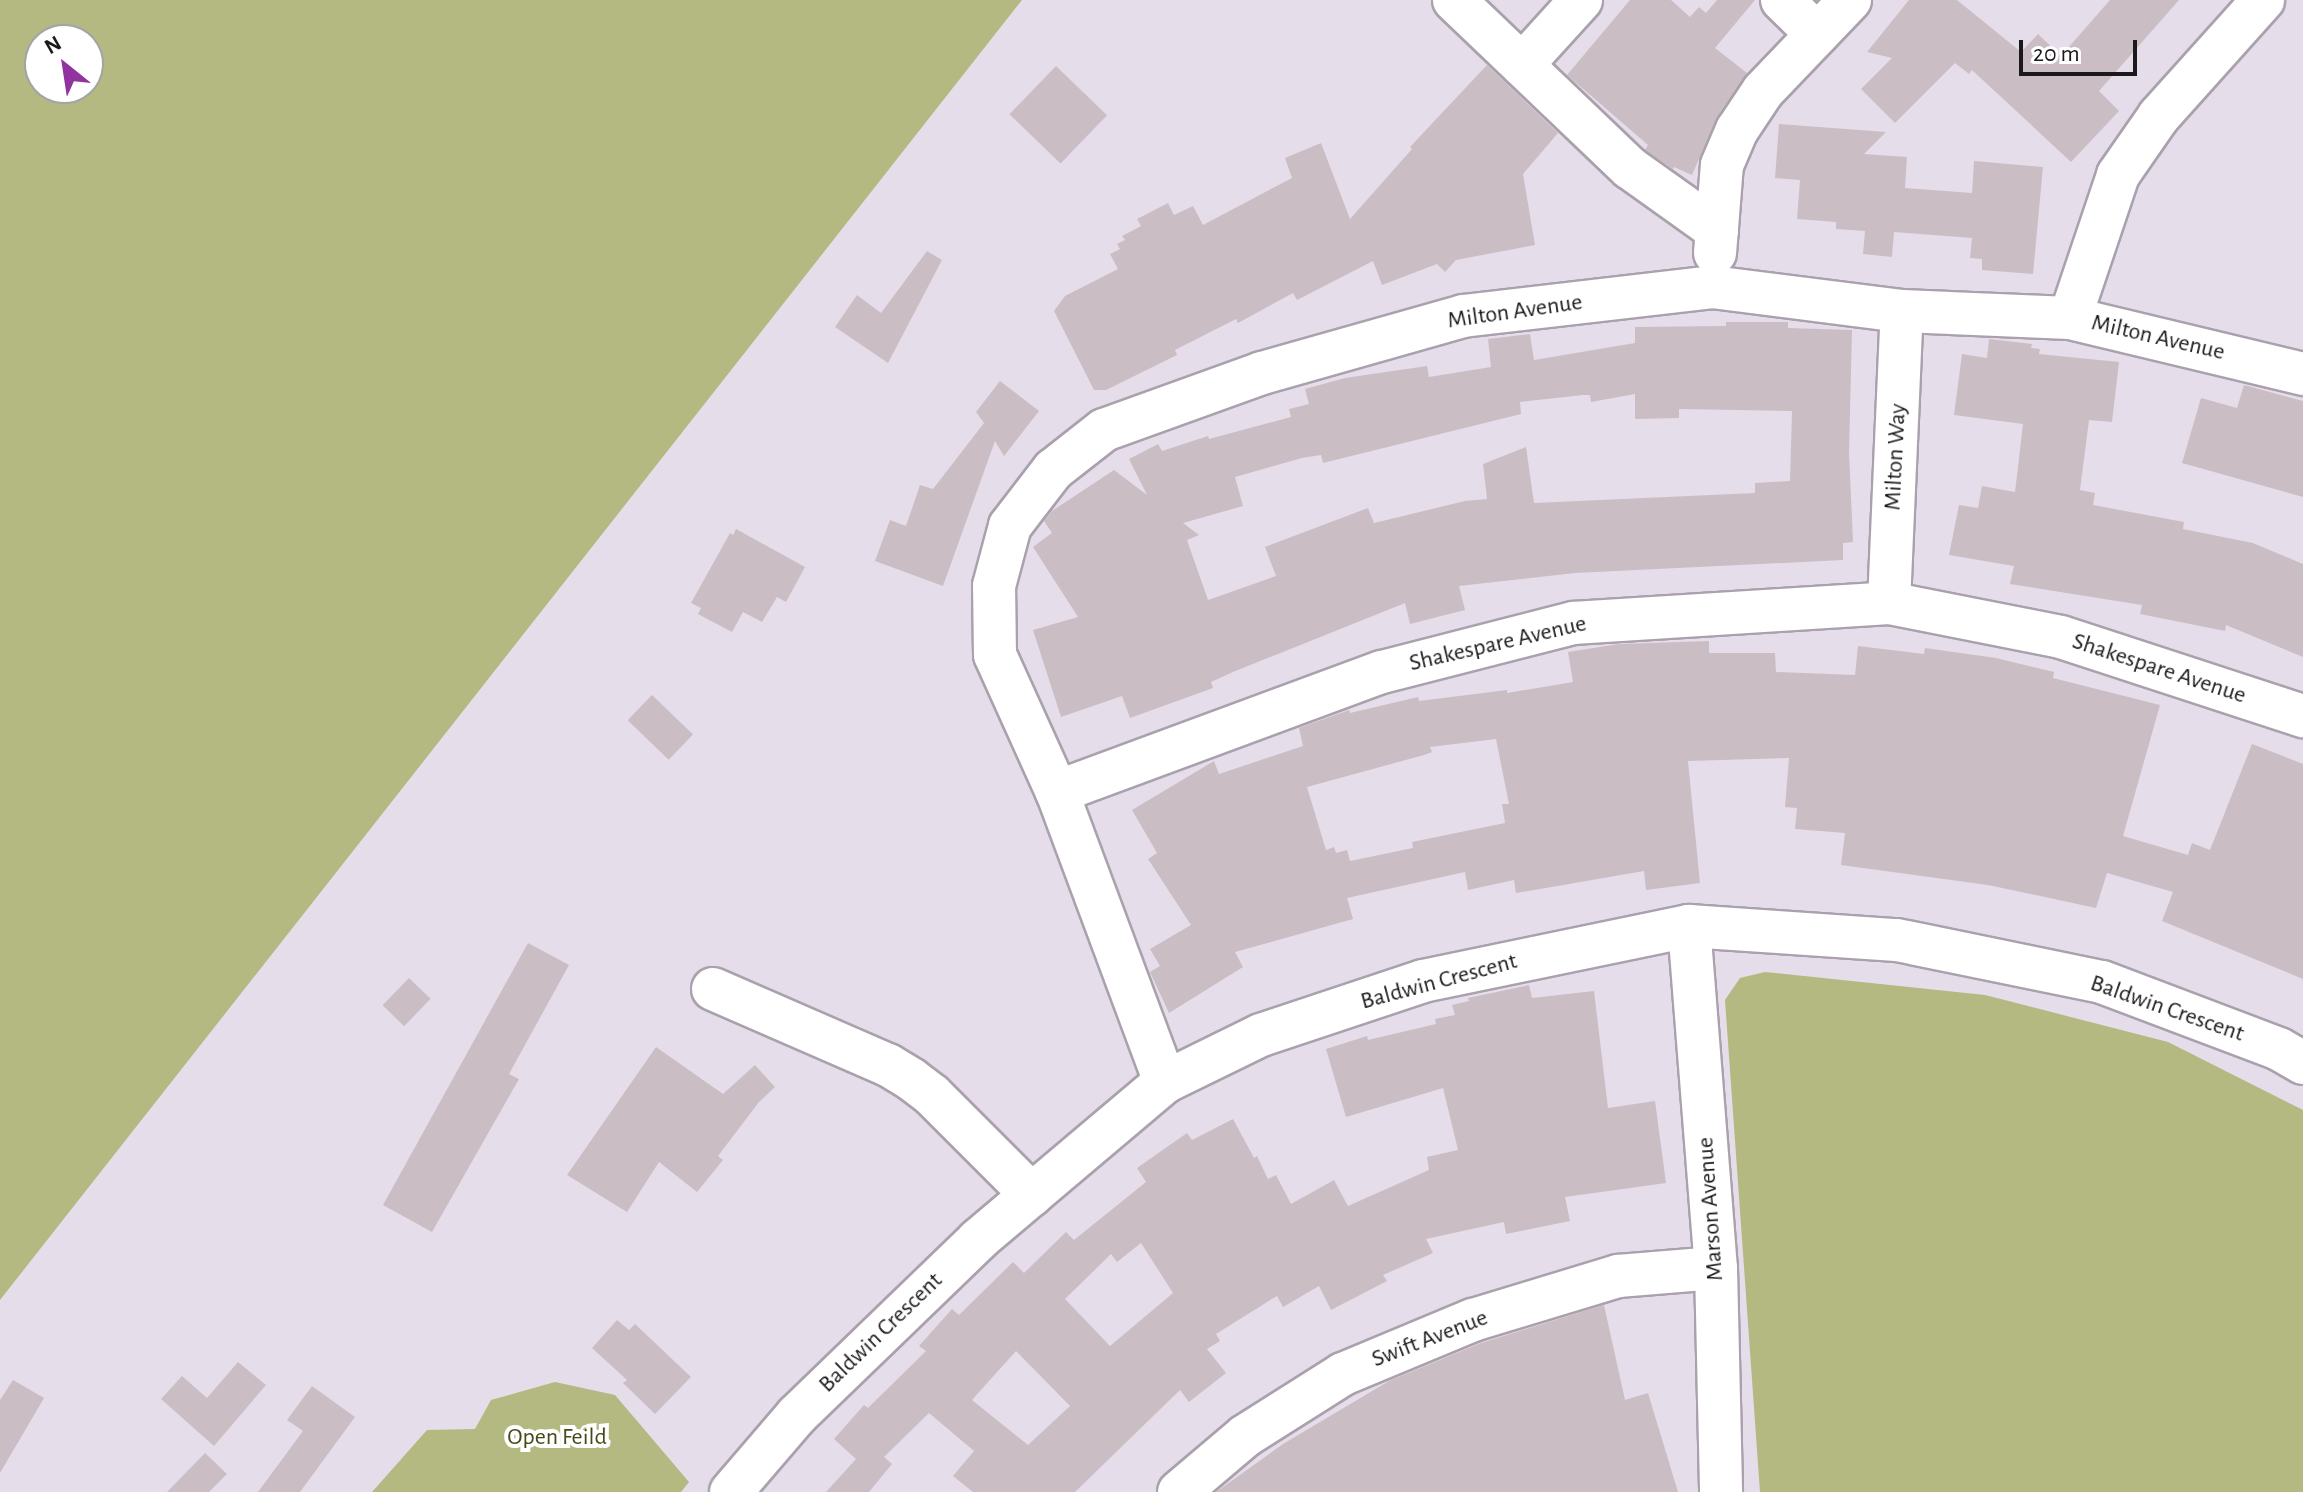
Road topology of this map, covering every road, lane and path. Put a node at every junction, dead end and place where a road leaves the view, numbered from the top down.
1 (1454, 0) edge
2 (1581, 0) edge
3 (1782, 0) edge
4 (1850, 0) edge
5 (2263, 0) edge
6 (1817, 34) junction
7 (1522, 65) junction
8 (1717, 230) junction
9 (1712, 287) junction
10 (1902, 311) junction
11 (2070, 318) junction
12 (2303, 374) edge
13 (1889, 603) junction
14 (2303, 716) edge
15 (1057, 792) junction
16 (1689, 926) junction
17 (713, 989) dead end
18 (2303, 1063) edge
19 (1165, 1082) junction
20 (1032, 1195) junction
21 (1716, 1268) junction
22 (731, 1492) edge
23 (1179, 1492) edge
24 (1721, 1492) edge

1 - 7 street
2 - 7 street
3 - 6 street
4 - 6 street
5 - 11 street
6 - 8 street
7 - 8 street
8 - 9 street
9 - 10 street, Milton Avenue
9 - 15 street, Milton Avenue
10 - 11 street, Milton Avenue
10 - 13 street, Milton Way
11 - 12 street, Milton Avenue
13 - 14 street, Shakespare Avenue
13 - 15 street, Shakespare Avenue
15 - 19 street
16 - 18 street, Baldwin Crescent
16 - 19 street, Baldwin Crescent
16 - 21 street, Marson Avenue
17 - 20 street
19 - 20 street, Baldwin Crescent
20 - 22 street, Baldwin Crescent
21 - 23 street, Swift Avenue
21 - 24 street, Marson Avenue

